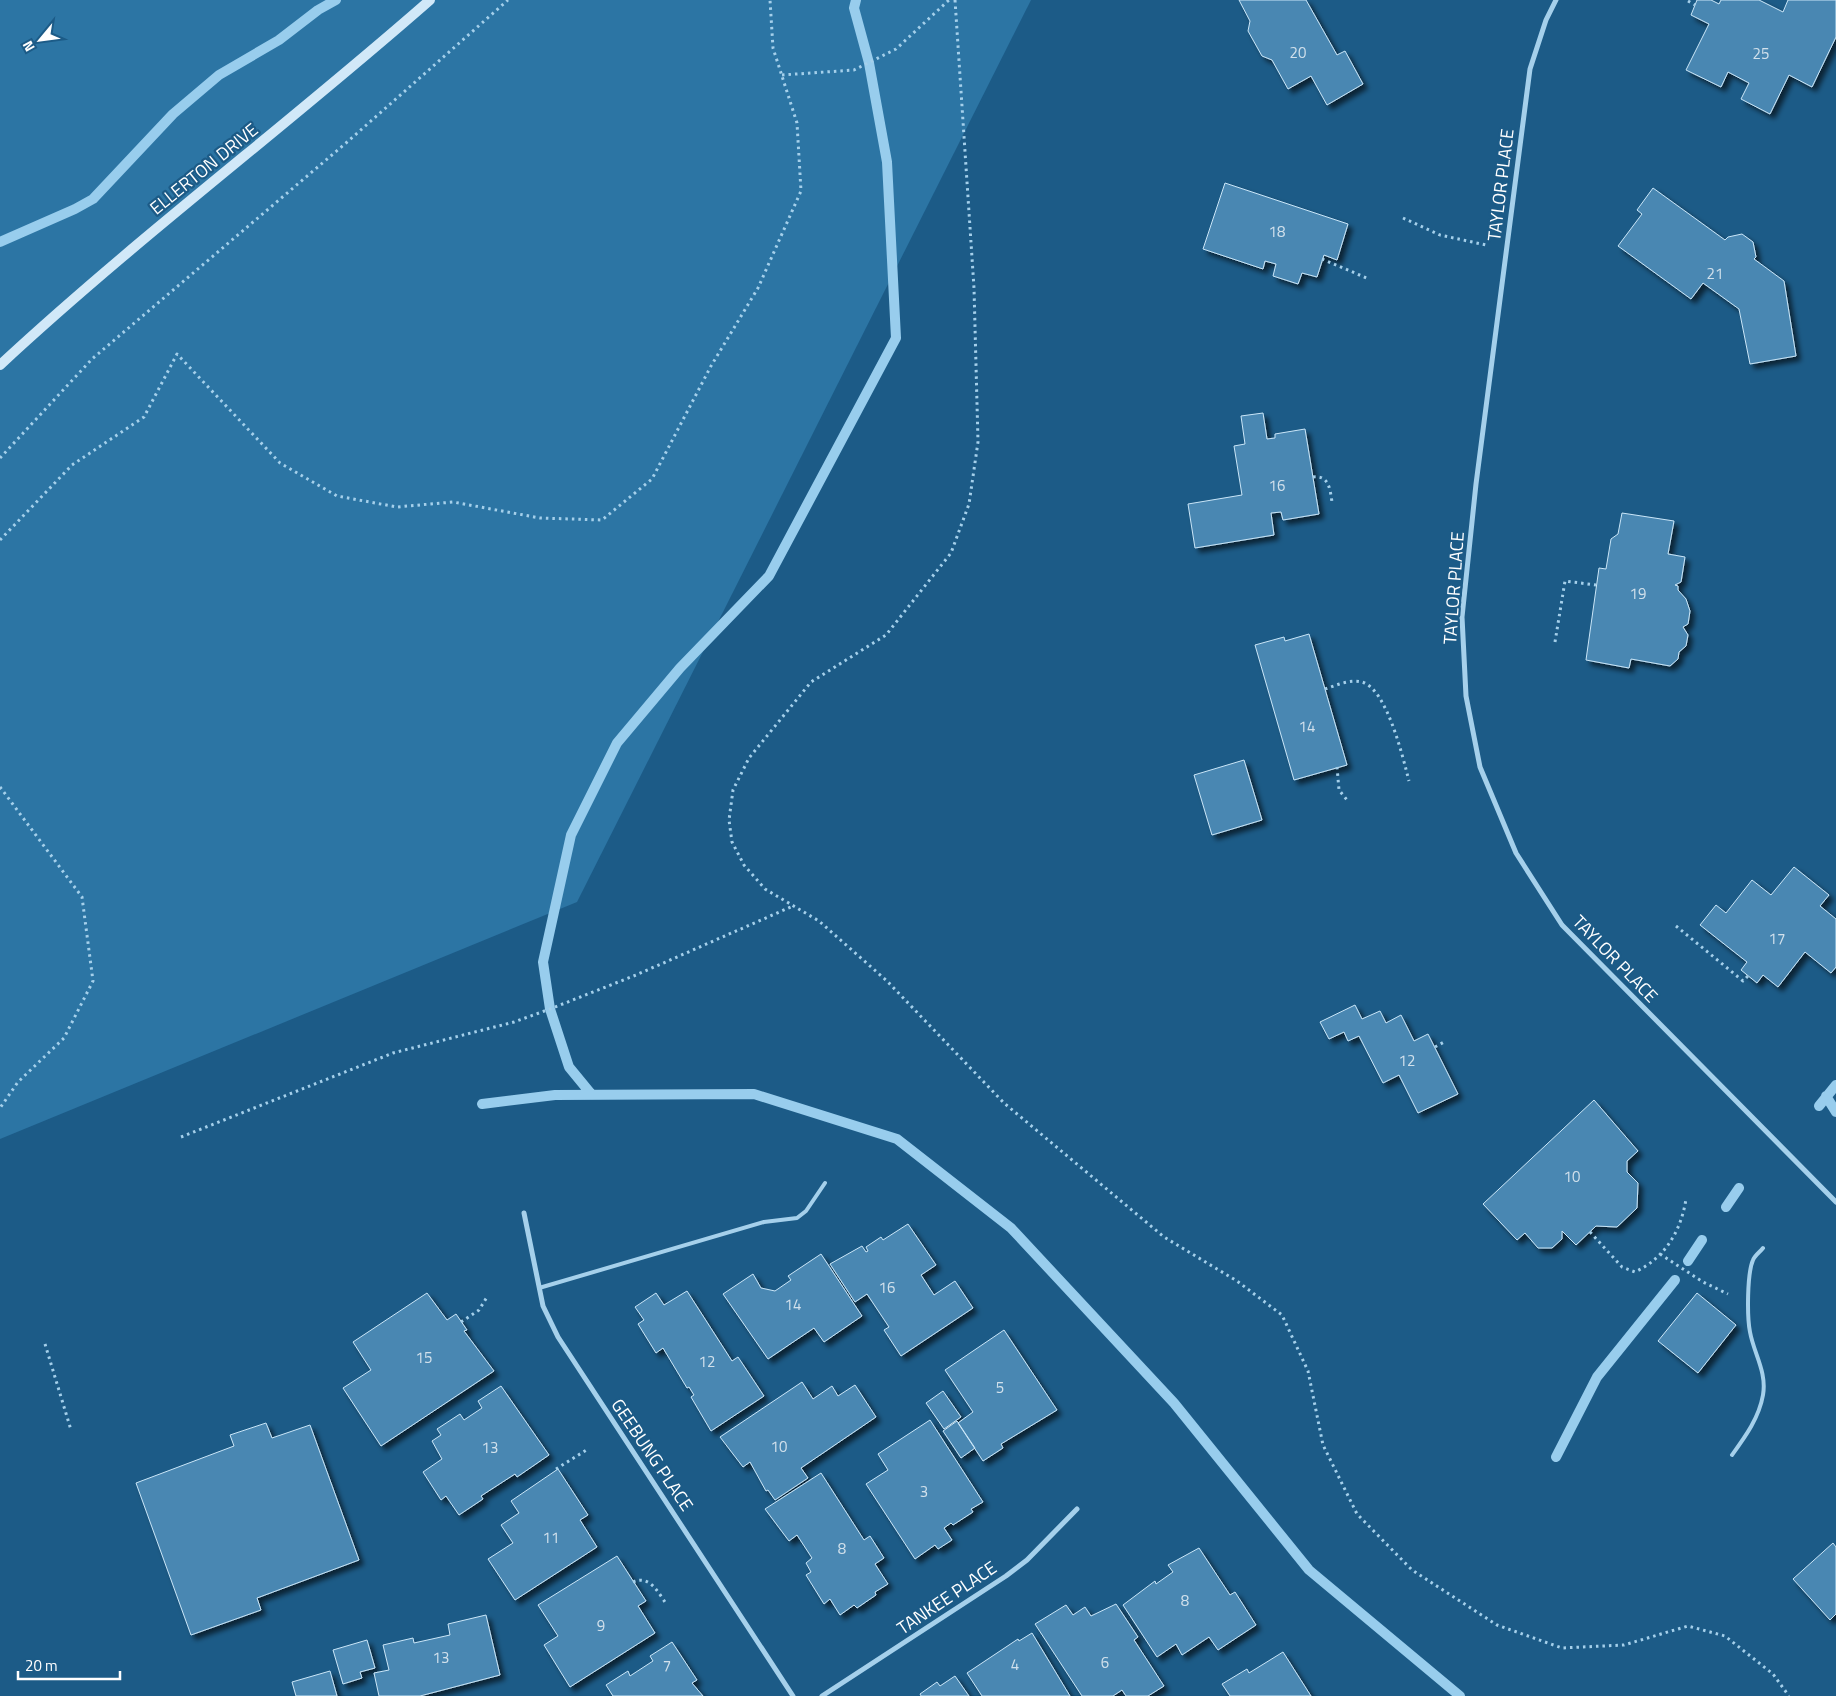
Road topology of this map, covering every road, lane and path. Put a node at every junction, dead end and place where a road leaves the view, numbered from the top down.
1 (430, 0) edge
2 (508, 0) edge
3 (770, 0) edge
4 (949, 0) edge
5 (955, 0) edge
6 (1556, 0) edge
7 (1688, 1) dead end
8 (1695, 5) dead end
9 (782, 75) junction
10 (1403, 218) dead end
11 (1506, 248) junction
12 (1322, 259) dead end
13 (1369, 279) dead end
14 (0, 365) edge
15 (0, 458) edge
16 (1313, 477) dead end
17 (1332, 502) dead end
18 (0, 540) edge
19 (1596, 585) dead end
20 (1554, 642) dead end
21 (1325, 689) dead end
22 (1337, 768) dead end
23 (1409, 781) dead end
24 (0, 787) edge
25 (1347, 800) dead end
26 (793, 905) junction
27 (1676, 926) dead end
28 (1748, 976) dead end
29 (1444, 1042) dead end
30 (1435, 1047) dead end
31 (0, 1108) edge
32 (180, 1137) dead end
33 (825, 1183) dead end
34 (1686, 1199) dead end
35 (1836, 1202) edge
36 (524, 1213) dead end
37 (1590, 1232) dead end
38 (1763, 1248) dead end
39 (1660, 1254) junction
40 (539, 1288) junction
41 (487, 1297) dead end
42 (1749, 1304) junction
43 (461, 1322) dead end
44 (45, 1344) dead end
45 (71, 1430) dead end
46 (588, 1449) dead end
47 (1732, 1455) dead end
48 (556, 1469) dead end
49 (1077, 1509) dead end
50 (633, 1582) dead end
51 (667, 1605) dead end
52 (793, 1696) edge
53 (822, 1696) edge
54 (1790, 1696) edge

1 - 14 main road, ELLERTON DRIVE
2 - 15 path
3 - 9 path
4 - 9 path
5 - 26 path
6 - 11 street, TAYLOR PLACE
7 - 8 path
9 - 18 path
10 - 11 path
11 - 35 street, TAYLOR PLACE
12 - 13 path
16 - 17 path
19 - 20 path
21 - 23 path
22 - 25 path
24 - 31 path
26 - 32 path
26 - 54 path
27 - 28 path
29 - 30 path
33 - 40 lane
34 - 39 path
36 - 40 street, GEEBUNG PLACE
37 - 39 path
38 - 42 lane
39 - 42 path
40 - 52 street, GEEBUNG PLACE
41 - 43 path
42 - 47 lane
44 - 45 path
46 - 48 path
49 - 53 street, TANKEE PLACE
50 - 51 path

